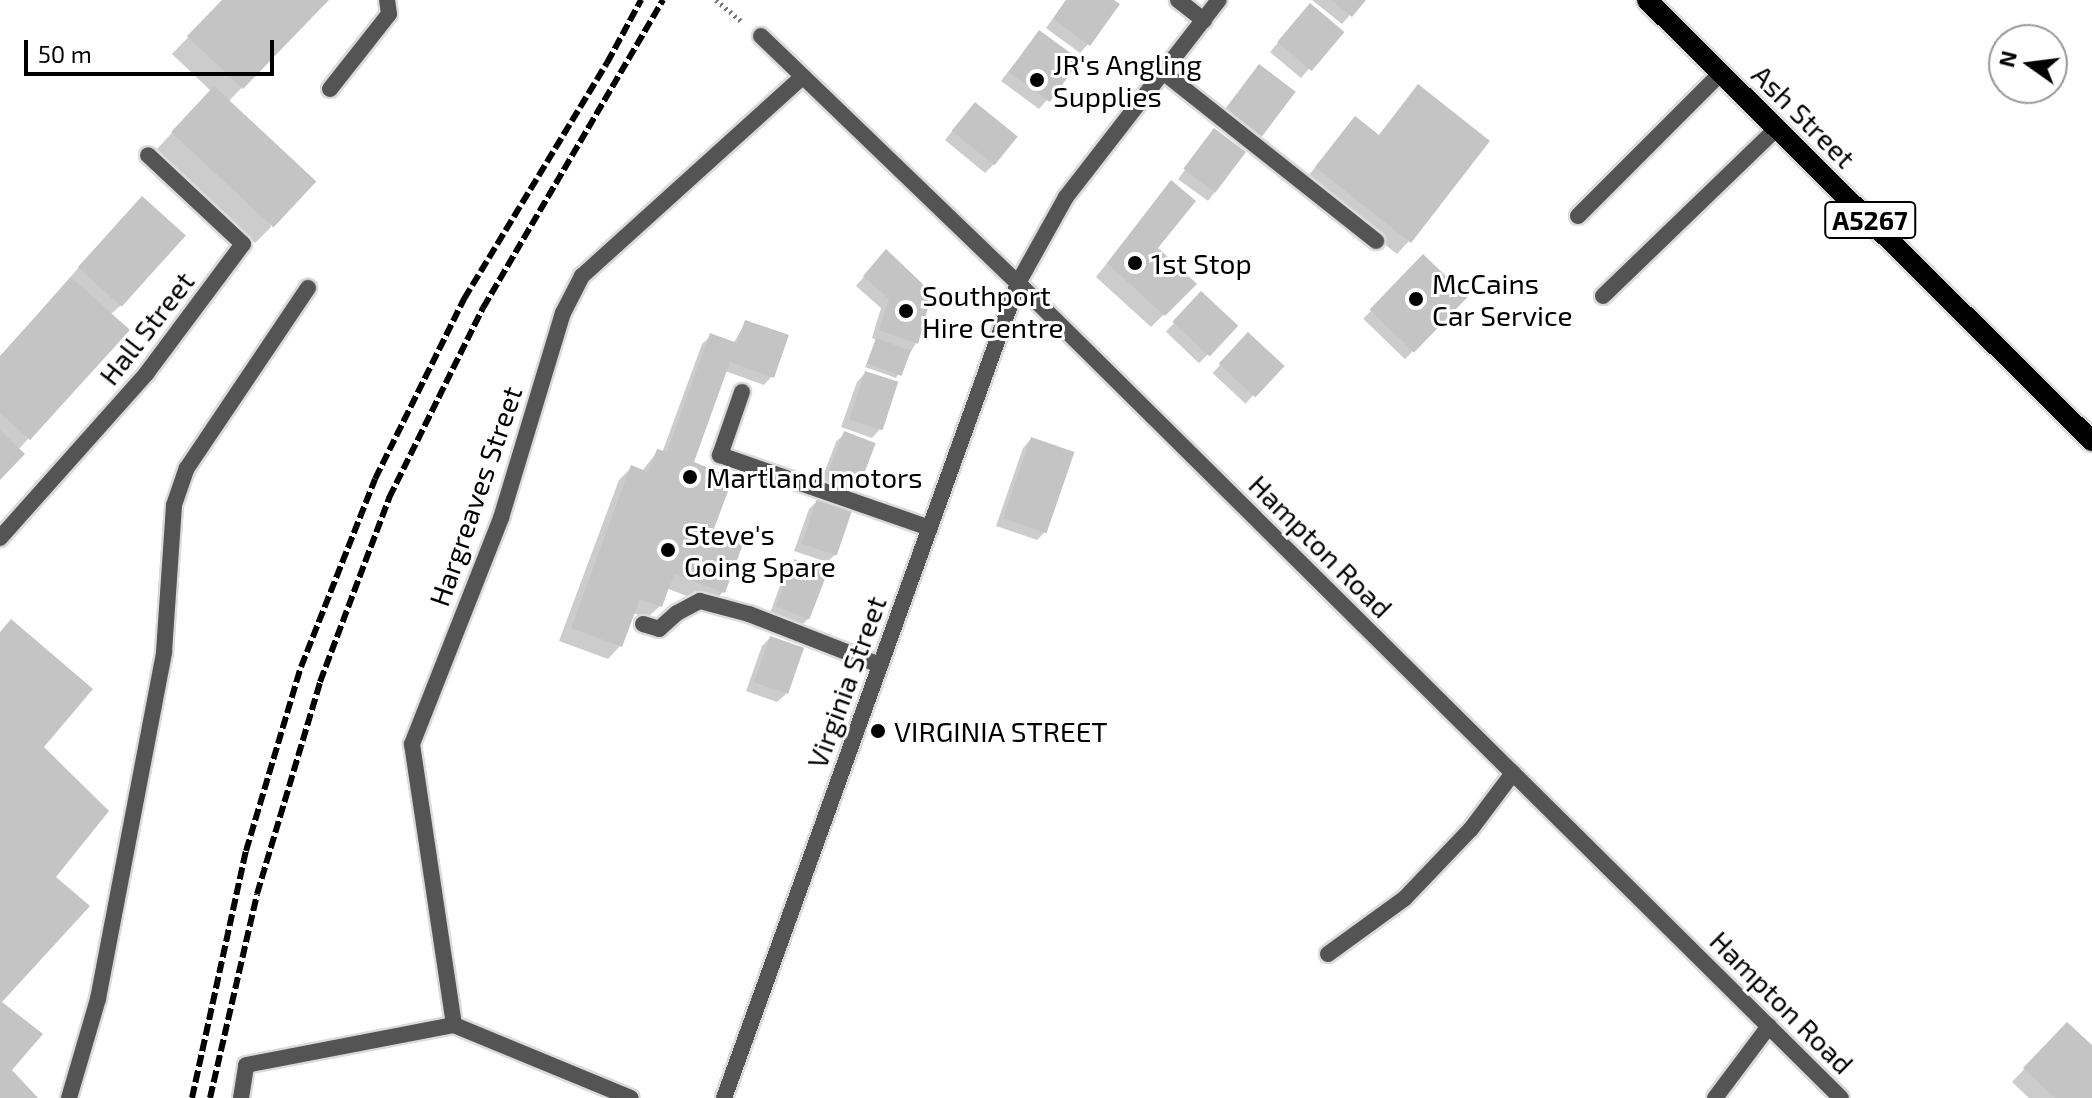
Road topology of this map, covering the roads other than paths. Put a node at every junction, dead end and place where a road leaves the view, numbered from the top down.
1 (387, 0) edge
2 (1178, 0) edge
3 (1219, 0) edge
4 (1647, 0) edge
5 (1204, 20) junction
6 (761, 36) dead end
7 (1163, 72) junction
8 (1721, 73) junction
9 (802, 77) junction
10 (330, 89) dead end
11 (1777, 128) junction
12 (148, 155) dead end
13 (1578, 216) dead end
14 (1376, 241) dead end
15 (1018, 283) junction
16 (308, 288) dead end
17 (1603, 296) dead end
18 (742, 392) dead end
19 (2092, 441) edge
20 (930, 528) junction
21 (0, 538) edge
22 (643, 624) dead end
23 (880, 665) junction
24 (1513, 773) junction
25 (1328, 954) dead end
26 (454, 1025) junction
27 (1769, 1026) junction
28 (69, 1098) edge
29 (241, 1098) edge
30 (631, 1098) edge
31 (724, 1098) edge
32 (1715, 1098) edge
33 (1841, 1098) edge

1 - 10 street
2 - 5 street
3 - 5 street, Virginia Street
4 - 8 main road, Ash Street / A5267
5 - 7 street, Virginia Street
6 - 9 street, Hampton Road
7 - 14 street
7 - 15 street, Virginia Street
8 - 11 main road, Ash Street / A5267
8 - 13 street
9 - 15 street, Hampton Road
9 - 26 street, Hargreaves Street
11 - 17 street
11 - 19 main road, Ash Street / A5267
12 - 21 street, Hall Street
15 - 20 street, Virginia Street
15 - 24 street, Hampton Road
16 - 28 street
18 - 20 street
20 - 23 street, Virginia Street
22 - 23 street
23 - 31 street, Virginia Street
24 - 25 street
24 - 27 street, Hampton Road
26 - 29 street
26 - 30 street
27 - 32 street
27 - 33 street, Hampton Road

